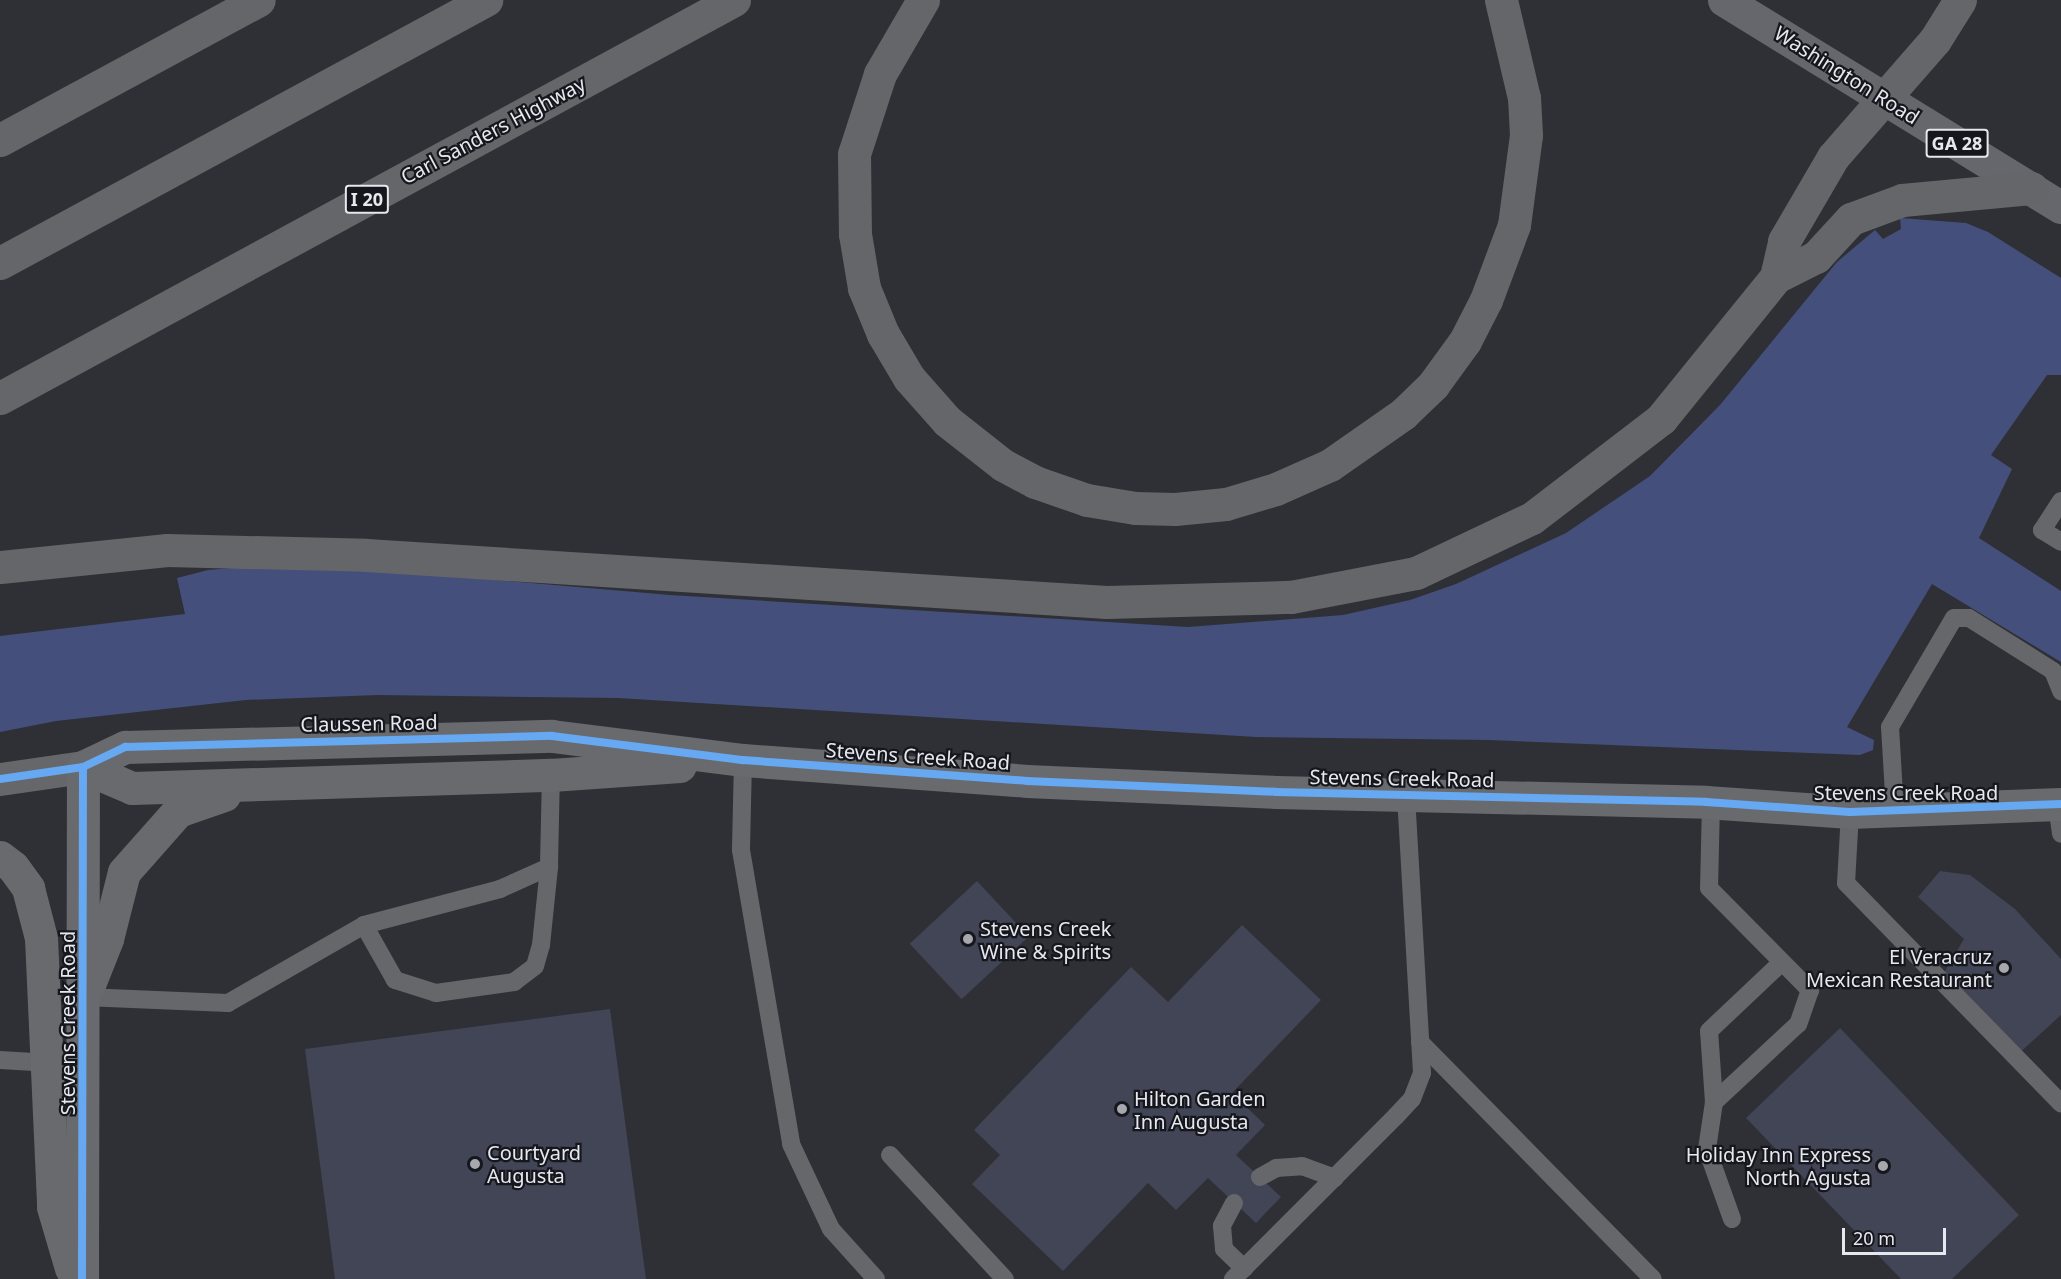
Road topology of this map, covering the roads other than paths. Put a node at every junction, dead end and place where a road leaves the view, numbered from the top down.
1 (258, 0) edge
2 (486, 0) edge
3 (734, 0) edge
4 (922, 0) edge
5 (1501, 0) edge
6 (1725, 0) edge
7 (1960, 0) edge
8 (1883, 98) junction
9 (0, 140) edge
10 (2031, 188) junction
11 (2061, 207) edge
12 (0, 263) edge
13 (1776, 277) junction
14 (0, 398) edge
15 (2061, 501) edge
16 (2061, 542) edge
17 (0, 567) edge
18 (2061, 691) edge
19 (743, 760) junction
20 (83, 767) junction
21 (551, 775) junction
22 (0, 779) edge
23 (261, 784) junction
24 (1406, 794) junction
25 (1711, 802) junction
26 (1895, 811) junction
27 (1851, 812) junction
28 (2060, 815) edge
29 (0, 858) edge
30 (549, 867) junction
31 (364, 925) junction
32 (1782, 962) junction
33 (84, 997) junction
34 (1420, 1042) junction
35 (0, 1060) edge
36 (45, 1062) junction
37 (84, 1065) junction
38 (1714, 1102) junction
39 (2061, 1103) edge
40 (890, 1155) dead end
41 (1260, 1177) dead end
42 (1335, 1178) junction
43 (1234, 1203) dead end
44 (1732, 1219) dead end
45 (1239, 1274) edge
46 (75, 1279) edge
47 (82, 1279) edge
48 (876, 1279) edge
49 (1005, 1279) edge
50 (1653, 1279) edge

1 - 9 highway
2 - 12 highway
3 - 14 highway, Carl Sanders Highway / I 20
4 - 5 highway
6 - 8 main road, Washington Road / GA 28
7 - 8 highway
8 - 10 main road, Washington Road / GA 28
8 - 13 highway
10 - 11 main road, Washington Road / GA 28
10 - 13 highway
13 - 17 highway
15 - 16 lane
18 - 26 lane
19 - 20 street, Claussen Road
19 - 21 street
19 - 24 street, Stevens Creek Road
19 - 48 lane
20 - 22 street, Claussen Road
20 - 23 street
20 - 33 street, Stevens Creek Road
21 - 23 street
21 - 30 lane
23 - 33 street
24 - 25 street, Stevens Creek Road
24 - 34 lane
25 - 27 street, Stevens Creek Road
25 - 32 lane
26 - 27 street, Stevens Creek Road
26 - 28 street, Stevens Creek Road
27 - 39 lane
29 - 36 street
30 - 31 lane
30 - 31 lane
31 - 33 lane
32 - 38 lane
32 - 38 lane
33 - 37 street, Stevens Creek Road
34 - 42 lane
34 - 50 lane
35 - 36 lane
36 - 37 lane
36 - 46 street
37 - 47 street, Stevens Creek Road
38 - 44 lane
40 - 49 lane
41 - 42 lane
42 - 45 lane
43 - 45 lane

